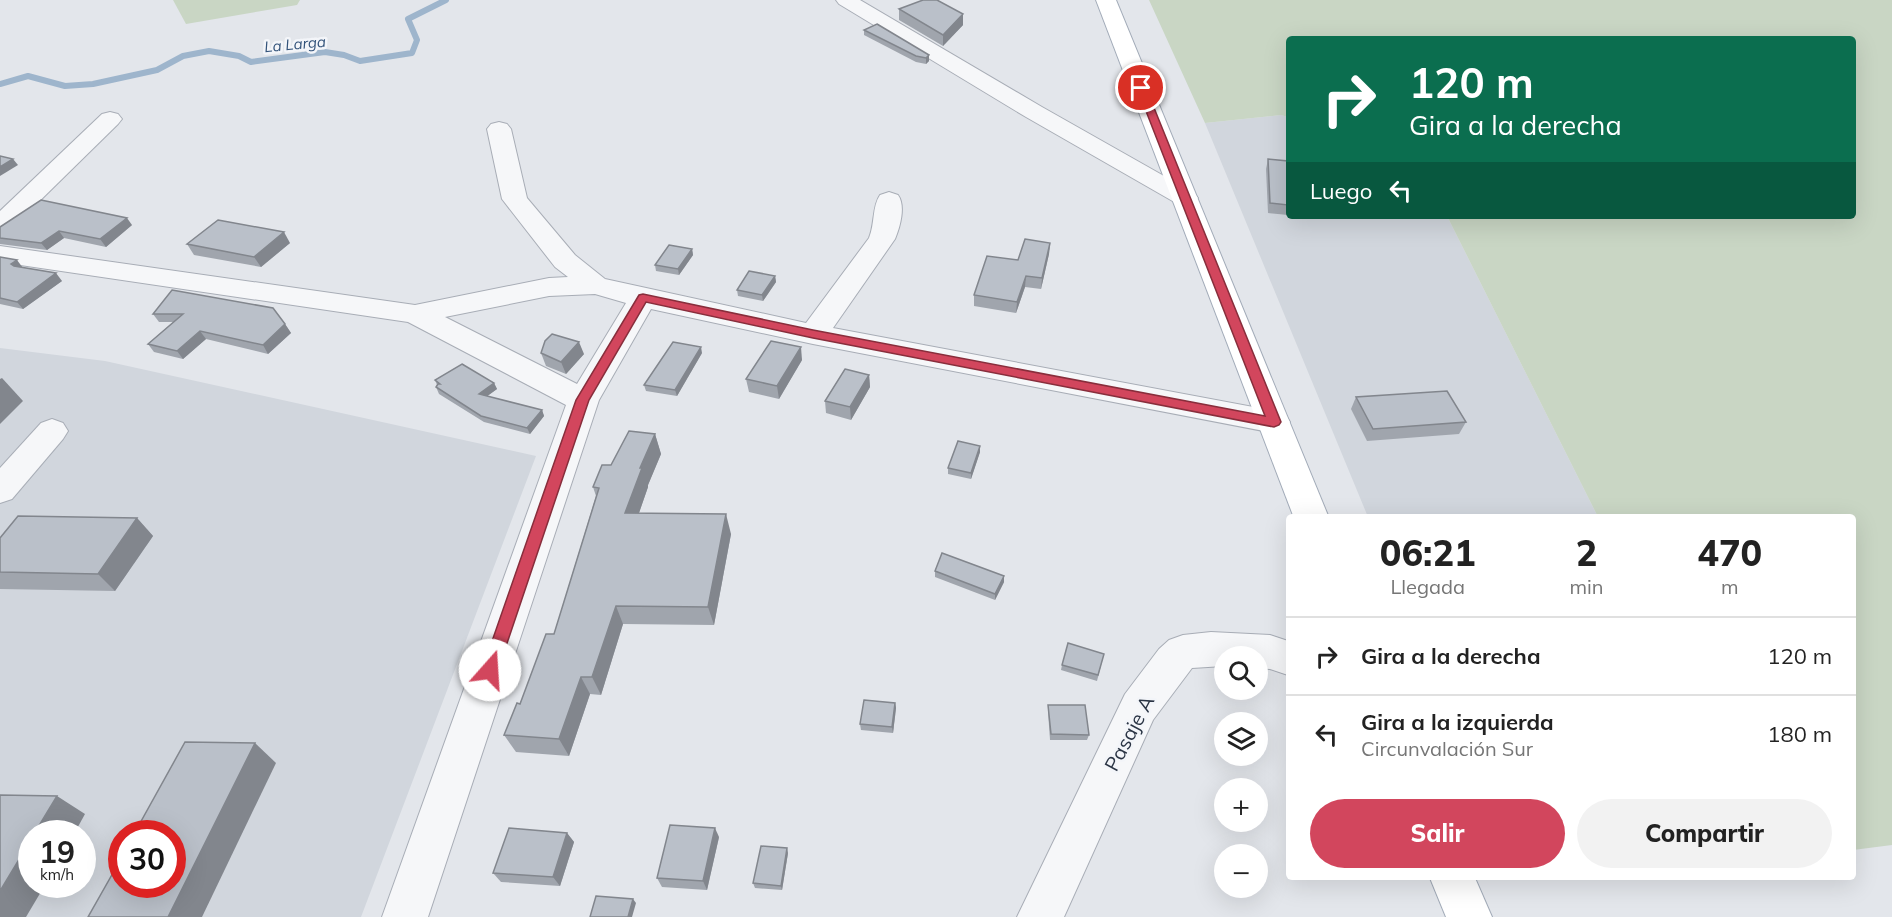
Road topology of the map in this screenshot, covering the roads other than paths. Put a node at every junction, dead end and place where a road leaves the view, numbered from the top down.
1 (846, 0) edge
2 (1106, 0) edge
3 (110, 119) dead end
4 (499, 129) dead end
5 (1185, 198) junction
6 (889, 200) dead end
7 (0, 225) edge
8 (0, 254) edge
9 (595, 285) junction
10 (643, 298) junction
11 (415, 314) junction
12 (813, 334) junction
13 (583, 400) junction
14 (1274, 422) junction
15 (52, 431) dead end
16 (0, 490) edge
17 (1310, 514) edge
18 (1286, 657) edge
19 (1454, 880) edge
20 (405, 917) edge
21 (1040, 917) edge
22 (1469, 917) edge

1 - 5 street
2 - 5 main road
3 - 7 street
4 - 9 street
5 - 14 main road
6 - 12 street
8 - 11 street
9 - 10 street
9 - 11 street
10 - 12 street
10 - 13 street
11 - 13 street
12 - 14 street
13 - 20 street
14 - 17 main road
15 - 16 street
18 - 21 street, Pasaje A
19 - 22 main road

